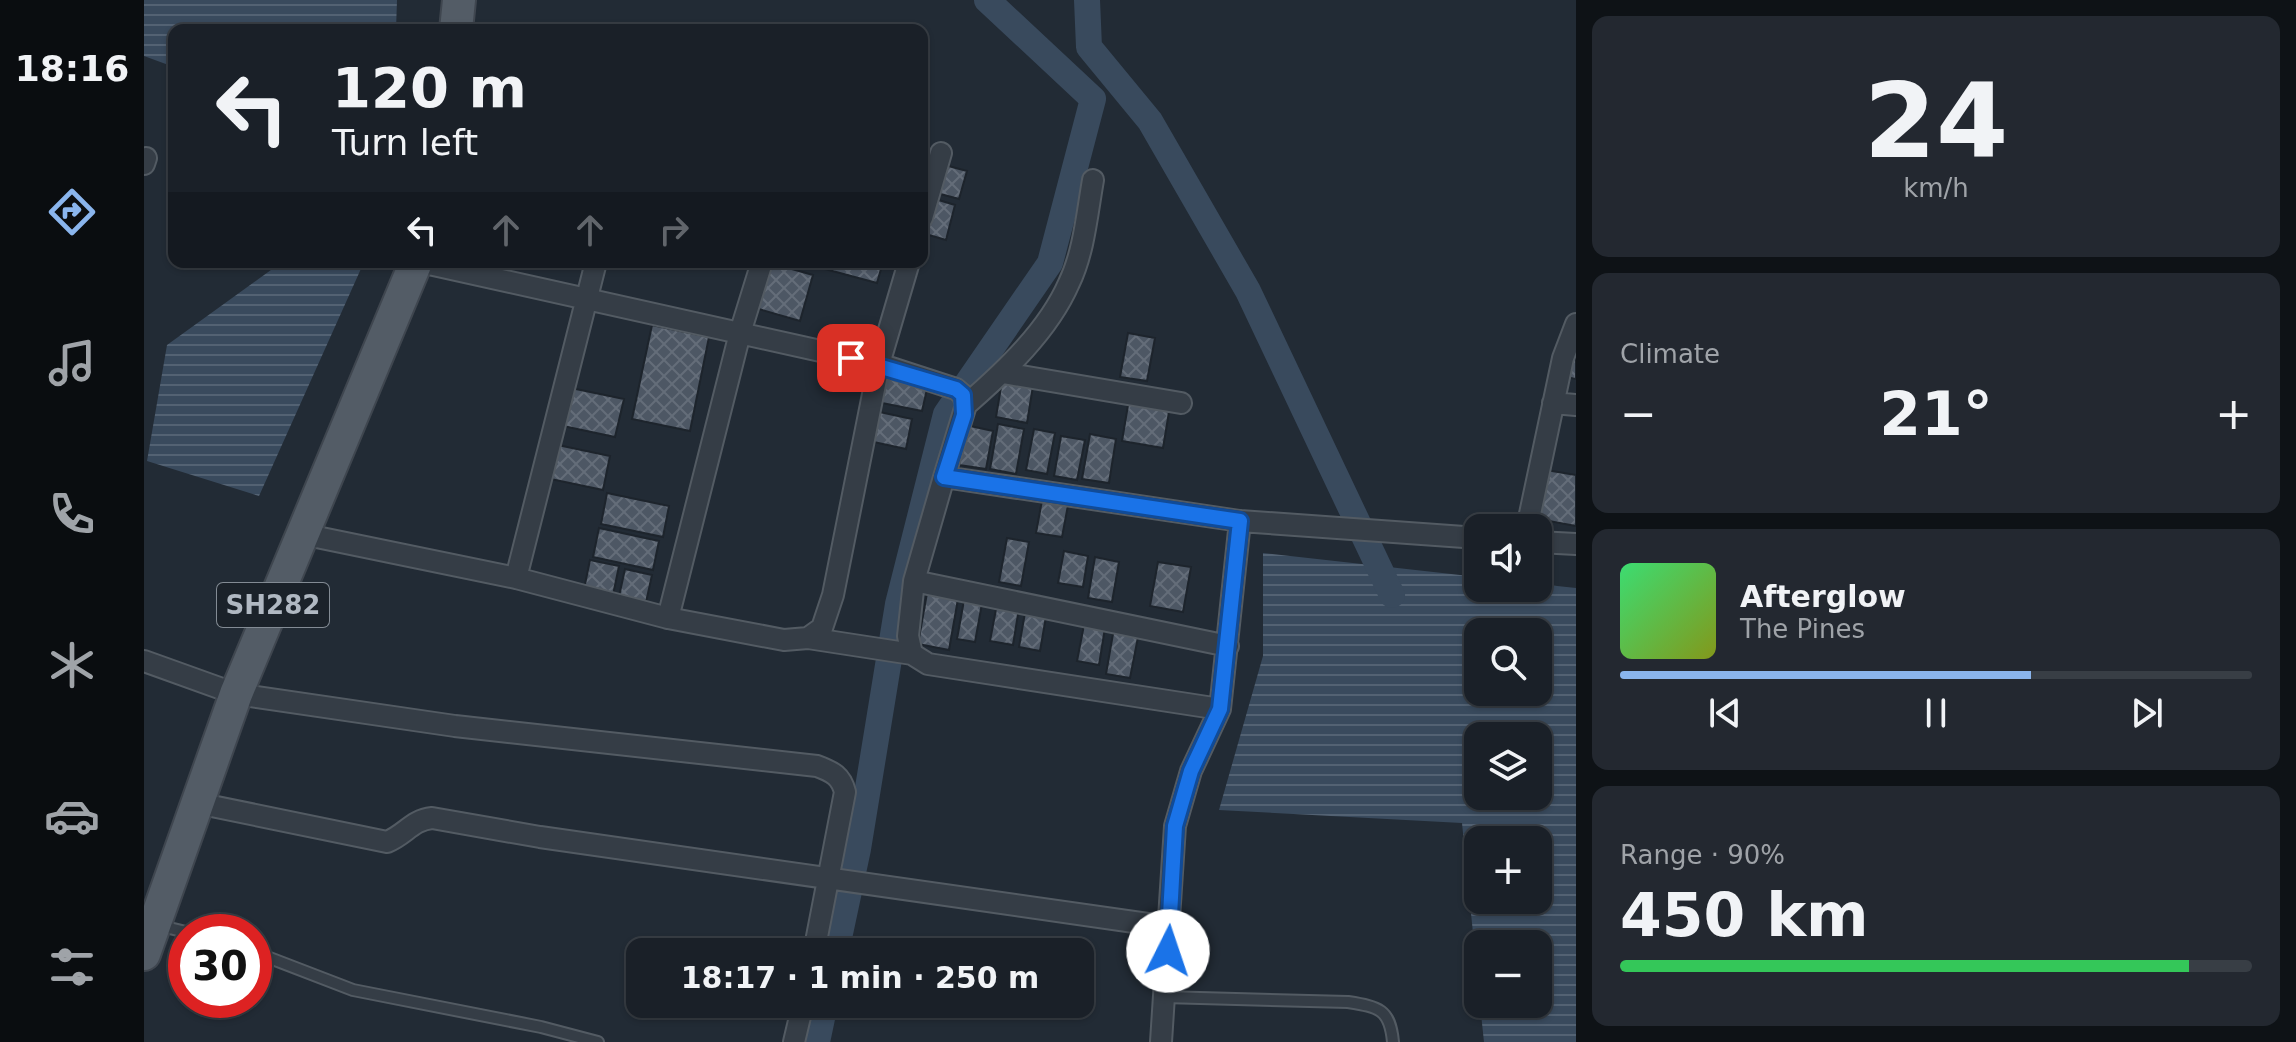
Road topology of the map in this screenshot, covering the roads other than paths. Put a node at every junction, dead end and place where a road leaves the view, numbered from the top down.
1 (459, 0) edge
2 (457, 24) edge
3 (941, 153) dead end
4 (1093, 180) dead end
5 (928, 197) edge
6 (415, 268) edge
7 (444, 268) edge
8 (594, 268) edge
9 (760, 268) edge
10 (907, 268) edge
11 (585, 301) junction
12 (1576, 324) edge
13 (740, 333) junction
14 (879, 364) junction
15 (1003, 373) junction
16 (962, 396) junction
17 (1181, 403) dead end
18 (1553, 403) junction
19 (1576, 405) edge
20 (944, 477) junction
21 (1530, 514) edge
22 (1240, 521) junction
23 (302, 534) junction
24 (1464, 537) edge
25 (1552, 543) edge
26 (1576, 544) edge
27 (516, 578) junction
28 (914, 581) junction
29 (668, 618) junction
30 (808, 638) junction
31 (1228, 646) junction
32 (912, 654) junction
33 (144, 661) edge
34 (236, 694) junction
35 (1220, 709) junction
36 (197, 803) junction
37 (831, 878) junction
38 (1169, 927) junction
39 (817, 938) edge
40 (149, 939) edge
41 (272, 959) edge
42 (1164, 997) junction
43 (800, 1018) edge
44 (598, 1042) edge
45 (794, 1042) edge
46 (1161, 1042) edge
47 (1393, 1042) edge

1 - 2 main road
3 - 5 street
4 - 15 street
6 - 23 main road, SH282
7 - 11 street
8 - 11 street
9 - 13 street
10 - 14 street
11 - 13 street
11 - 27 street
12 - 18 street
13 - 14 street
13 - 29 street
14 - 16 street
14 - 30 street
15 - 16 street
15 - 17 street
16 - 20 street
18 - 19 street
18 - 21 street
20 - 22 street
20 - 28 street
22 - 24 street
22 - 31 street
23 - 27 street
23 - 34 main road, SH282
25 - 26 street
27 - 29 street
28 - 31 street
28 - 32 street
29 - 30 street
30 - 32 street
31 - 35 street
32 - 35 street
33 - 34 street
34 - 36 main road, SH282
34 - 37 street
35 - 38 street
36 - 37 street
36 - 40 main road, SH282
37 - 38 street
37 - 39 street
38 - 42 street
41 - 44 lane
42 - 46 street
42 - 47 lane
43 - 45 street

